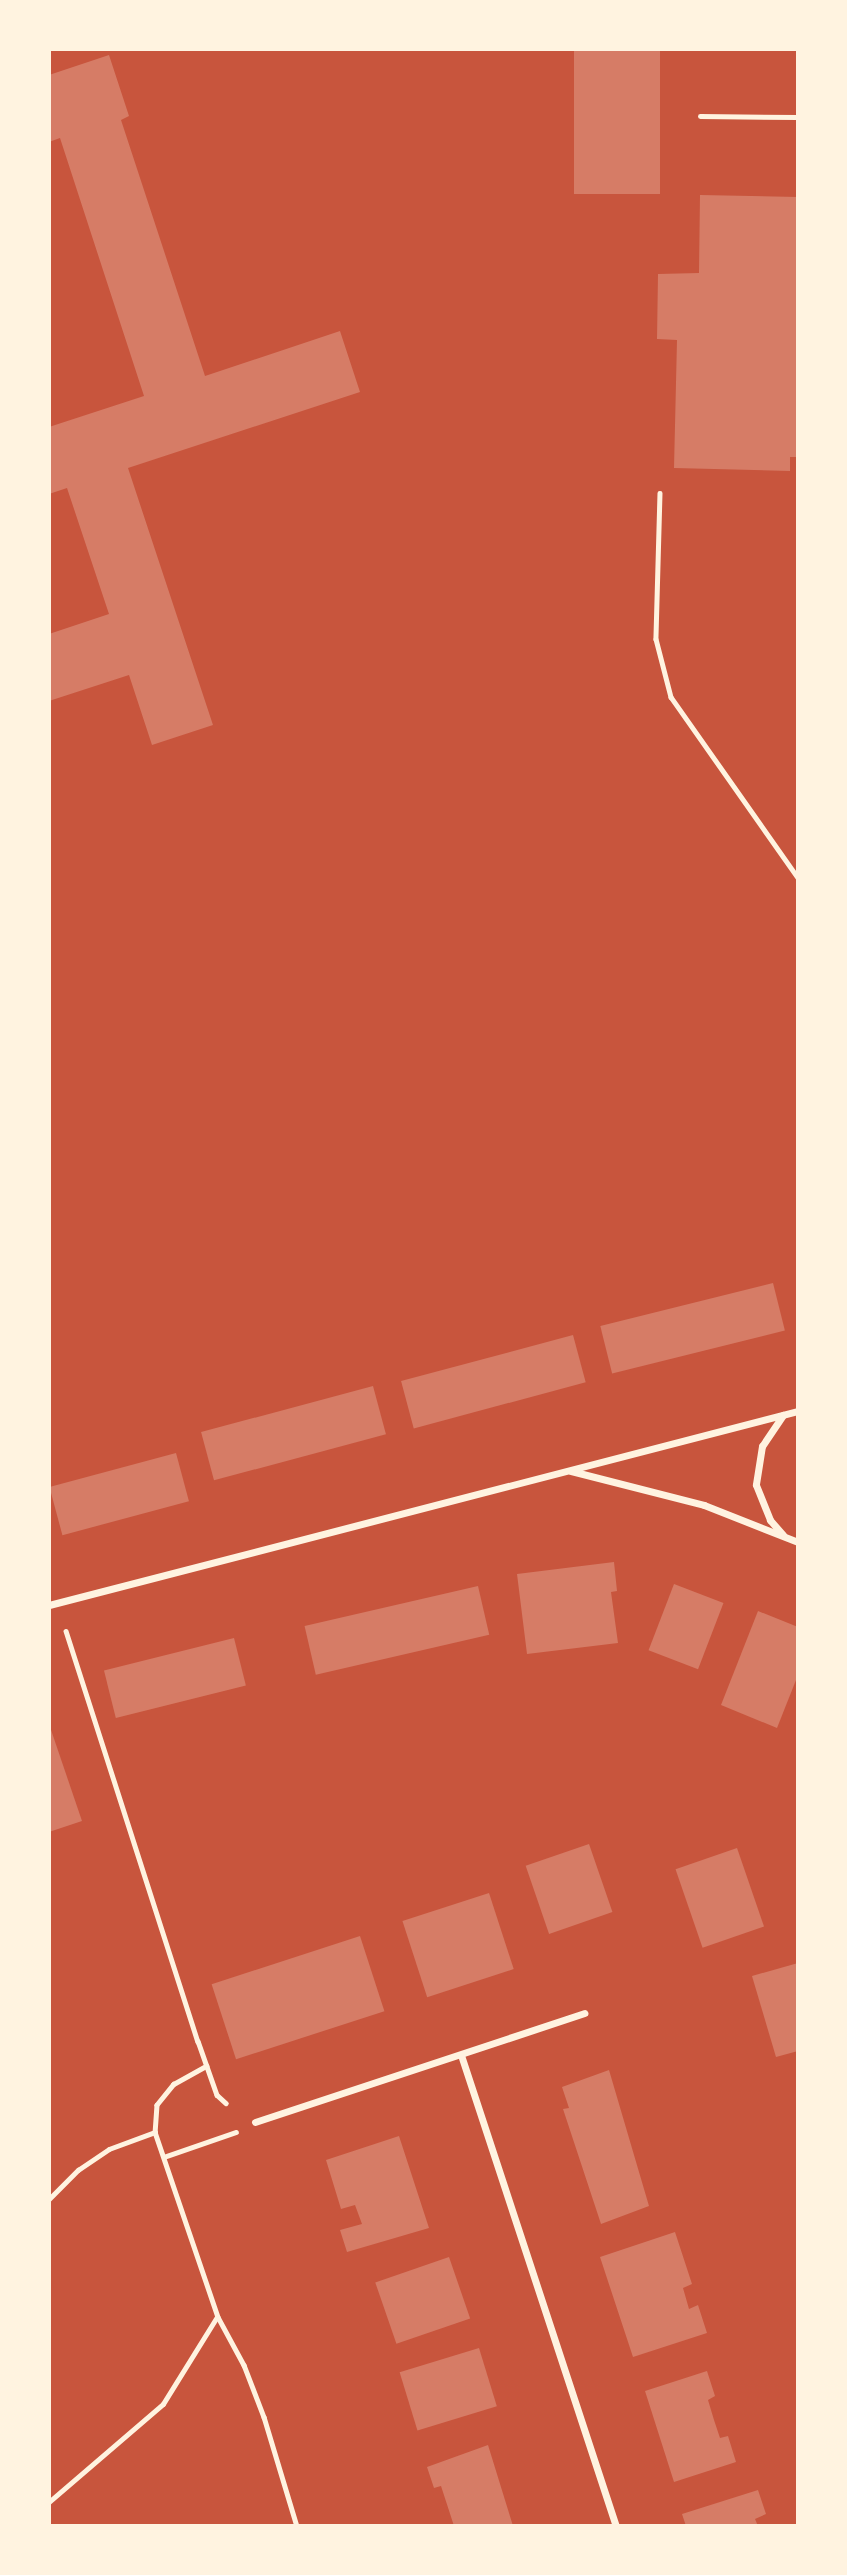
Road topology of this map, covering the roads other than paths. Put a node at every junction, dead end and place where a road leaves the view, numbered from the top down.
1 (700, 116) dead end
2 (798, 117) edge
3 (798, 1411) edge
4 (784, 1415) junction
5 (567, 1470) junction
6 (785, 1538) junction
7 (798, 1542) edge
8 (49, 1605) edge
9 (584, 2013) dead end
10 (461, 2055) junction
11 (255, 2122) road end
12 (616, 2526) edge

1 - 2 lane
3 - 4 street
4 - 5 street
4 - 6 street
5 - 6 street
5 - 8 street
6 - 7 street
9 - 10 street
10 - 11 street
10 - 12 street

